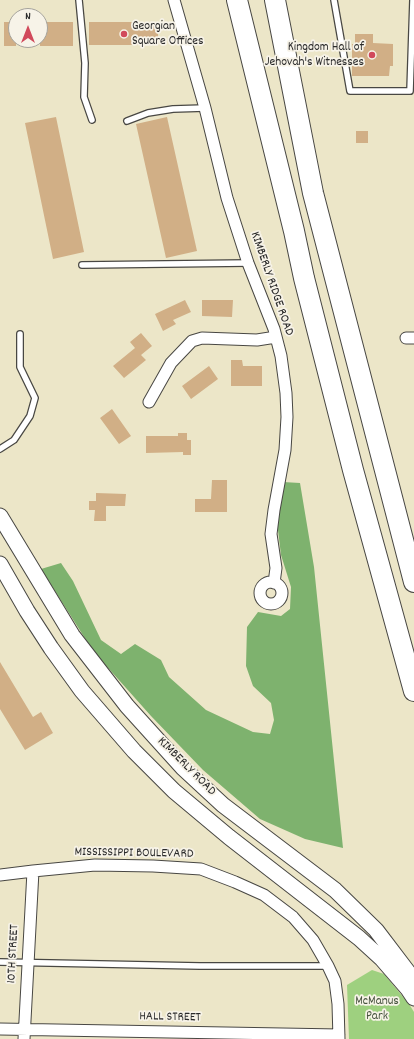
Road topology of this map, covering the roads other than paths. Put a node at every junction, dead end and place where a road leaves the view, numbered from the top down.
1 (79, 0) edge
2 (174, 0) edge
3 (237, 0) edge
4 (240, 0) edge
5 (275, 0) edge
6 (334, 0) edge
7 (413, 0) edge
8 (251, 60) junction
9 (205, 108) junction
10 (92, 120) dead end
11 (127, 121) dead end
12 (248, 263) junction
13 (82, 265) dead end
14 (20, 334) dead end
15 (276, 337) junction
16 (149, 402) dead end
17 (0, 449) edge
18 (0, 516) edge
19 (0, 564) edge
20 (414, 582) edge
21 (274, 583) dead end
22 (414, 691) edge
23 (33, 871) junction
24 (0, 875) edge
25 (0, 962) edge
26 (28, 963) junction
27 (328, 966) junction
28 (414, 980) edge
29 (414, 998) edge
30 (0, 1029) edge
31 (24, 1034) edge
32 (339, 1037) edge

1 - 10 lane
2 - 9 street, KIMBERLY RIDGE ROAD
3 - 8 highway
4 - 8 highway
5 - 20 highway
6 - 7 lane
8 - 22 highway
9 - 11 lane
9 - 12 street, KIMBERLY RIDGE ROAD
12 - 13 lane
12 - 15 street, KIMBERLY RIDGE ROAD
14 - 17 lane
15 - 16 street
15 - 21 street, KIMBERLY RIDGE ROAD
18 - 28 main road, KIMBERLY ROAD
19 - 29 main road, KIMBERLY ROAD
23 - 24 street, MISSISSIPPI BOULEVARD
23 - 26 street, 10TH STREET
23 - 27 street, MISSISSIPPI BOULEVARD
25 - 26 lane
26 - 27 lane
26 - 31 street, 10TH STREET
27 - 32 street, MISSISSIPPI BOULEVARD
30 - 31 street, HALL STREET
31 - 32 street, HALL STREET

